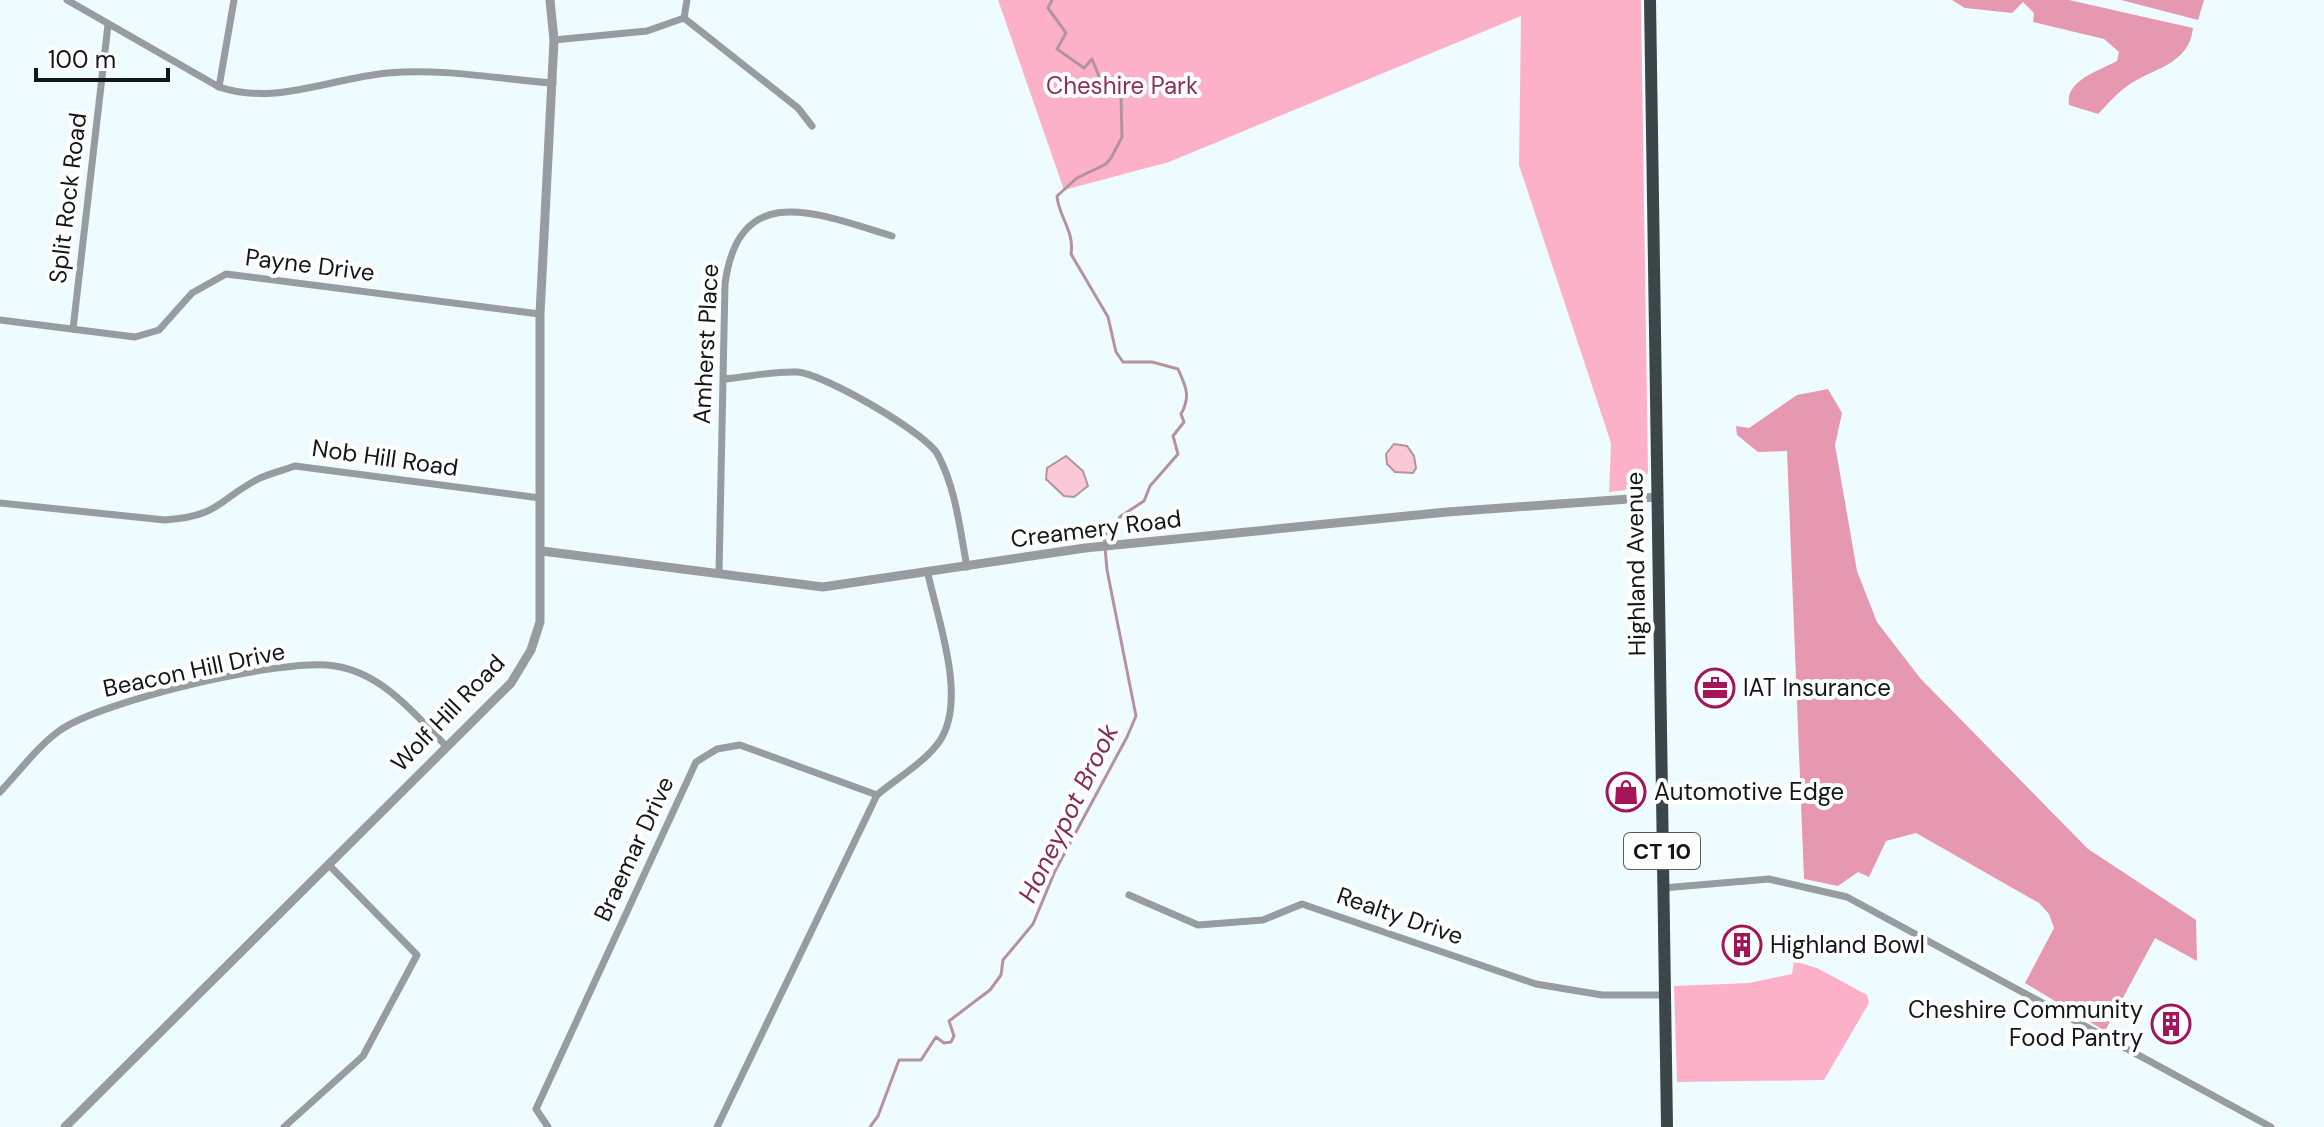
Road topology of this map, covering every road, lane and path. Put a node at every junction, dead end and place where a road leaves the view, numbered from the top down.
1 (67, 0) edge
2 (234, 0) edge
3 (550, 0) edge
4 (687, 0) edge
5 (1650, 0) edge
6 (684, 18) junction
7 (108, 25) junction
8 (554, 40) junction
9 (553, 83) junction
10 (219, 87) junction
11 (812, 126) dead end
12 (892, 236) dead end
13 (540, 314) junction
14 (0, 320) edge
15 (73, 329) junction
16 (724, 379) junction
17 (1657, 497) junction
18 (540, 498) junction
19 (0, 503) edge
20 (542, 551) junction
21 (967, 567) junction
22 (719, 573) junction
23 (928, 574) junction
24 (446, 746) junction
25 (0, 792) edge
26 (877, 795) junction
27 (329, 865) junction
28 (1663, 888) junction
29 (1129, 895) dead end
30 (1664, 995) junction
31 (65, 1127) edge
32 (284, 1127) edge
33 (548, 1127) edge
34 (717, 1127) edge
35 (1667, 1127) edge
36 (2271, 1127) edge

1 - 7 street
2 - 10 street
3 - 8 street, Wolf Hill Road
4 - 6 street
5 - 17 highway, Highland Avenue / CT 10
6 - 8 street
6 - 11 street
7 - 10 street
7 - 15 street, Split Rock Road
8 - 9 street, Wolf Hill Road
9 - 10 street
9 - 13 street, Wolf Hill Road
12 - 16 street, Amherst Place
13 - 15 street, Payne Drive
13 - 18 street, Wolf Hill Road
14 - 15 street, Payne Drive
16 - 21 street
16 - 22 street, Amherst Place
17 - 21 street, Creamery Road
17 - 28 highway, Highland Avenue / CT 10
18 - 19 street, Nob Hill Road
18 - 20 street, Wolf Hill Road
20 - 22 street, Creamery Road
20 - 24 street, Wolf Hill Road
21 - 23 street, Creamery Road
22 - 23 street, Creamery Road
23 - 26 street
24 - 25 street, Beacon Hill Drive
24 - 27 street, Wolf Hill Road
26 - 33 street, Braemar Drive
26 - 34 street
27 - 31 street, Wolf Hill Road
27 - 32 street
28 - 30 highway, Highland Avenue / CT 10
28 - 36 street
29 - 30 street, Realty Drive
30 - 35 highway, Highland Avenue / CT 10

